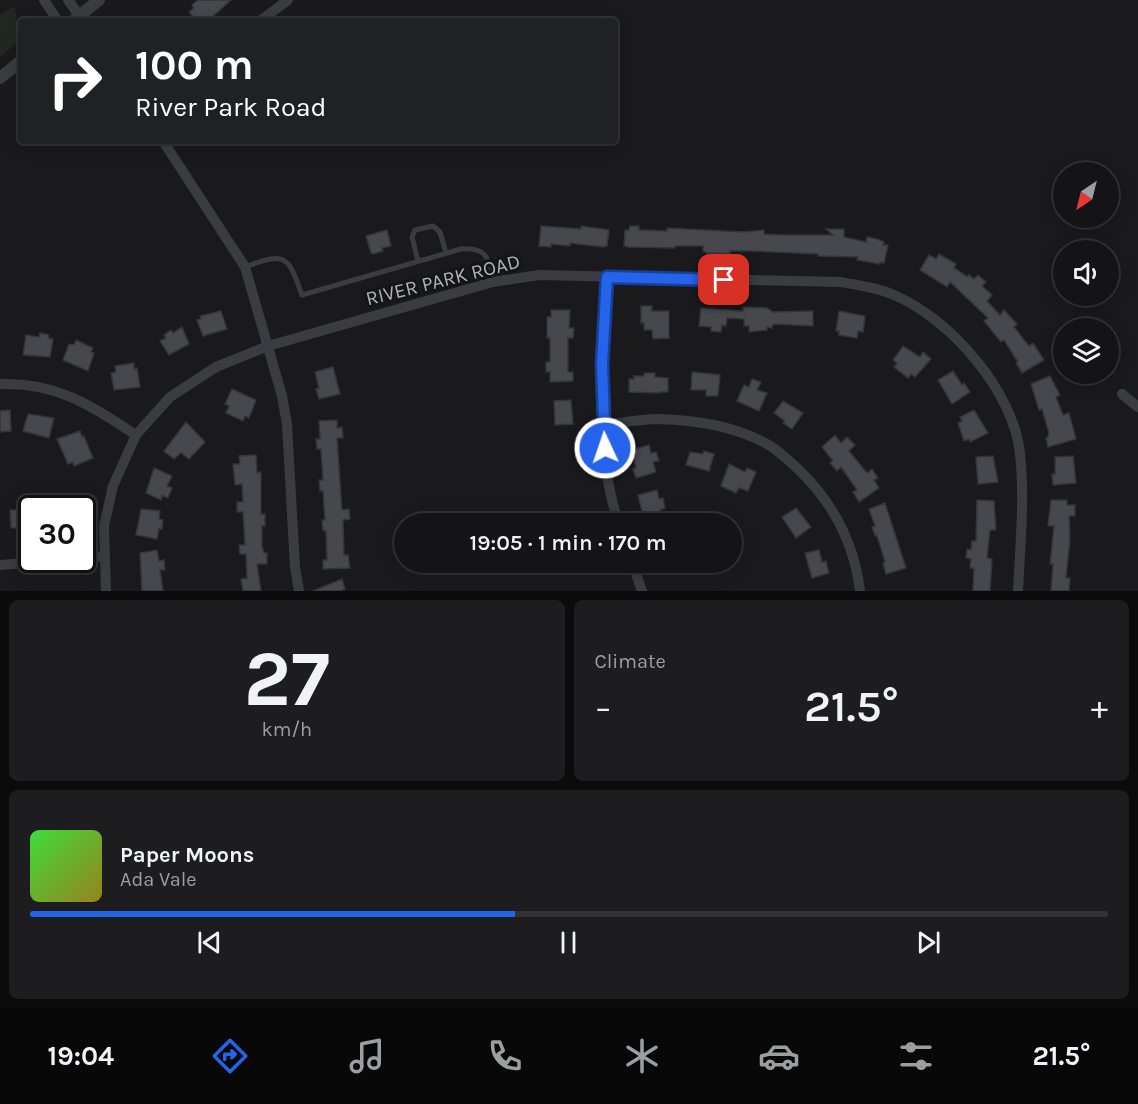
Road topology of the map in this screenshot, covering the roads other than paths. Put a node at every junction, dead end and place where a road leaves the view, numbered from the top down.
1 (44, 0) edge
2 (68, 0) edge
3 (99, 0) edge
4 (288, 0) edge
5 (56, 18) edge
6 (77, 18) edge
7 (79, 18) edge
8 (264, 18) edge
9 (18, 63) edge
10 (0, 78) edge
11 (159, 144) edge
12 (165, 144) edge
13 (172, 155) junction
14 (446, 253) junction
15 (418, 261) junction
16 (245, 267) junction
17 (607, 277) junction
18 (493, 282) junction
19 (268, 346) junction
20 (0, 384) edge
21 (1122, 394) dead end
22 (1138, 407) edge
23 (603, 425) junction
24 (136, 435) junction
25 (616, 513) edge
26 (104, 556) junction
27 (96, 557) edge
28 (18, 564) edge
29 (0, 565) edge
30 (636, 573) edge
31 (106, 591) edge
32 (299, 591) edge
33 (642, 591) edge
34 (860, 591) edge
35 (1018, 591) edge

1 - 5 street
2 - 6 street
3 - 7 street
4 - 8 street
9 - 10 street
11 - 13 street
12 - 13 street
13 - 16 street
14 - 15 lane
14 - 15 lane
14 - 18 lane
15 - 16 lane
16 - 19 street
17 - 18 street, RIVER PARK ROAD
17 - 23 street
17 - 35 street, RIVER PARK ROAD
18 - 19 street, RIVER PARK ROAD
19 - 24 street, RIVER PARK ROAD
19 - 32 street
20 - 24 street
21 - 22 street
23 - 25 street
23 - 34 street
24 - 26 street, RIVER PARK ROAD
26 - 27 street
26 - 31 street, RIVER PARK ROAD
28 - 29 street
30 - 33 street

